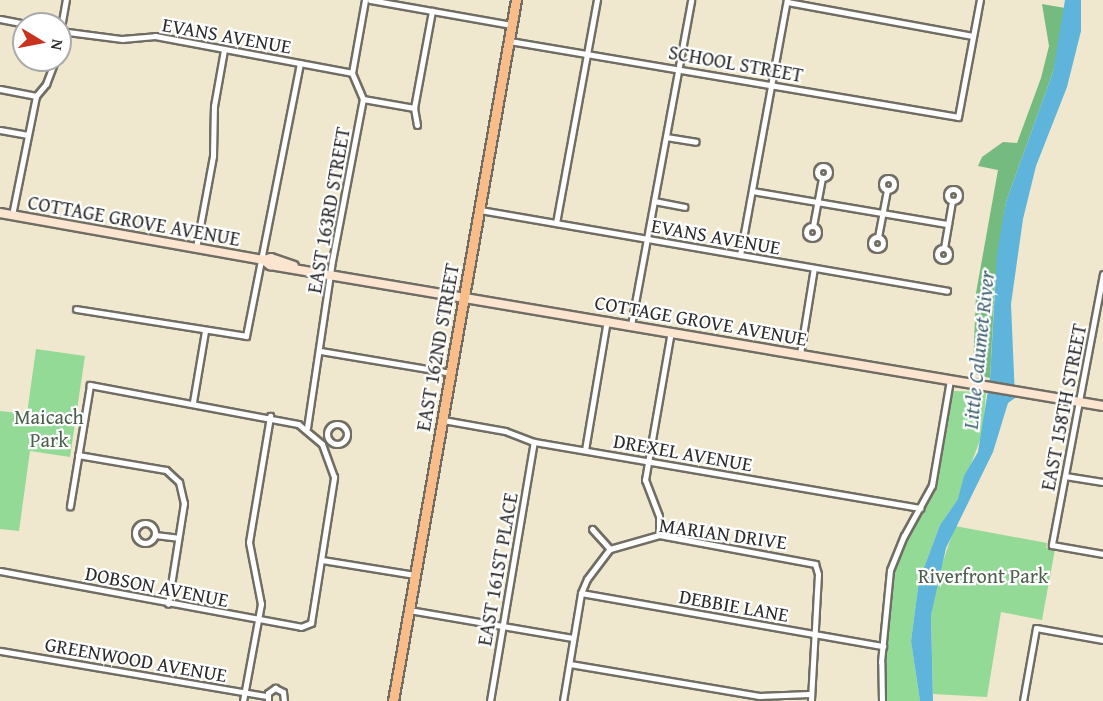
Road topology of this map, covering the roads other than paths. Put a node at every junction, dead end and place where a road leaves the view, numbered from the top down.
1 (368, 0) edge
2 (516, 0) edge
3 (597, 0) edge
4 (691, 0) edge
5 (980, 0) edge
6 (787, 1) edge
7 (432, 11) junction
8 (512, 25) junction
9 (72, 33) edge
10 (973, 36) junction
11 (509, 41) junction
12 (224, 50) junction
13 (587, 53) junction
14 (300, 63) junction
15 (679, 69) junction
16 (50, 72) edge
17 (352, 73) junction
18 (771, 84) junction
19 (0, 89) edge
20 (36, 96) junction
21 (363, 99) junction
22 (414, 108) junction
23 (417, 125) dead end
24 (0, 130) edge
25 (27, 135) junction
26 (666, 137) junction
27 (696, 142) dead end
28 (822, 178) dead end
29 (752, 190) junction
30 (887, 190) dead end
31 (654, 201) junction
32 (952, 201) dead end
33 (818, 202) junction
34 (684, 207) dead end
35 (480, 210) junction
36 (0, 213) edge
37 (883, 213) junction
38 (12, 216) junction
39 (556, 223) junction
40 (948, 224) junction
41 (813, 226) dead end
42 (878, 237) dead end
43 (647, 239) junction
44 (196, 248) junction
45 (944, 248) dead end
46 (740, 255) junction
47 (263, 260) junction
48 (814, 268) junction
49 (332, 272) junction
50 (1103, 274) edge
51 (947, 291) dead end
52 (465, 295) junction
53 (76, 309) dead end
54 (607, 320) junction
55 (632, 325) junction
56 (205, 331) junction
57 (671, 331) junction
58 (320, 351) junction
59 (800, 354) junction
60 (451, 373) junction
61 (950, 380) junction
62 (193, 402) junction
63 (1079, 402) junction
64 (1103, 406) edge
65 (270, 416) junction
66 (442, 420) junction
67 (307, 428) junction
68 (328, 439) dead end
69 (534, 442) junction
70 (322, 444) junction
71 (585, 450) junction
72 (78, 455) junction
73 (650, 461) junction
74 (1065, 476) junction
75 (1103, 482) edge
76 (70, 506) dead end
77 (920, 508) junction
78 (592, 529) dead end
79 (155, 535) dead end
80 (659, 535) junction
81 (178, 538) junction
82 (610, 549) junction
83 (1103, 554) edge
84 (322, 560) junction
85 (0, 571) edge
86 (415, 575) junction
87 (581, 593) junction
88 (168, 604) junction
89 (409, 610) junction
90 (258, 620) junction
91 (503, 626) junction
92 (813, 633) junction
93 (573, 638) junction
94 (1103, 639) edge
95 (883, 645) junction
96 (0, 651) edge
97 (570, 663) junction
98 (244, 692) junction
99 (268, 698) edge
100 (811, 698) edge
101 (243, 701) edge
102 (284, 701) edge
103 (393, 701) edge
104 (490, 701) edge
105 (563, 701) edge
106 (882, 701) edge
107 (1023, 701) edge

1 - 7 street
1 - 17 street
2 - 8 main road, EAST 162ND STREET
3 - 13 street
4 - 15 street
5 - 10 street
6 - 10 street
6 - 18 street
7 - 8 street
7 - 22 street
8 - 11 main road, EAST 162ND STREET
9 - 12 street, EVANS AVENUE
10 - 18 street, SCHOOL STREET
11 - 13 street, SCHOOL STREET
11 - 35 main road, EAST 162ND STREET
12 - 14 street, EVANS AVENUE
12 - 44 street
13 - 15 street, SCHOOL STREET
13 - 39 street
14 - 17 street, EVANS AVENUE
14 - 47 street
15 - 18 street, SCHOOL STREET
15 - 26 street
16 - 20 street
17 - 21 street
18 - 29 street
19 - 20 street
20 - 25 street
21 - 22 street
21 - 49 street, EAST 163RD STREET
22 - 23 street
24 - 25 street
25 - 38 street
26 - 27 street
26 - 31 street
28 - 33 street
29 - 33 street
29 - 46 street
30 - 37 street
31 - 34 street
31 - 43 street
32 - 40 street
33 - 37 street
33 - 41 street
35 - 39 street, EVANS AVENUE
35 - 52 main road, EAST 162ND STREET
36 - 38 main road, COTTAGE GROVE AVENUE
37 - 40 street
37 - 42 street
38 - 44 main road, COTTAGE GROVE AVENUE
39 - 43 street, EVANS AVENUE
40 - 45 street
43 - 46 street, EVANS AVENUE
43 - 55 street
44 - 47 main road, COTTAGE GROVE AVENUE
46 - 48 street, EVANS AVENUE
47 - 49 main road, COTTAGE GROVE AVENUE
47 - 56 street
48 - 51 street, EVANS AVENUE
48 - 59 street
49 - 52 main road, COTTAGE GROVE AVENUE
49 - 58 street, EAST 163RD STREET
50 - 63 street, EAST 158TH STREET
52 - 54 main road, COTTAGE GROVE AVENUE
52 - 60 main road, EAST 162ND STREET
53 - 56 street
54 - 55 main road, COTTAGE GROVE AVENUE
54 - 71 street
55 - 57 main road, COTTAGE GROVE AVENUE
56 - 62 street
57 - 59 main road, COTTAGE GROVE AVENUE
57 - 73 street
58 - 60 street
58 - 67 street, EAST 163RD STREET
59 - 61 main road, COTTAGE GROVE AVENUE
60 - 66 main road, EAST 162ND STREET
61 - 63 main road, COTTAGE GROVE AVENUE
61 - 77 street
62 - 65 street
62 - 72 street
63 - 64 main road, COTTAGE GROVE AVENUE
63 - 74 street, EAST 158TH STREET
65 - 67 street
65 - 90 street
66 - 69 street, DREXEL AVENUE
66 - 86 main road, EAST 162ND STREET
67 - 70 street
68 - 70 street
69 - 71 street, DREXEL AVENUE
69 - 91 street, EAST 161ST PLACE
70 - 84 street
71 - 73 street, DREXEL AVENUE
72 - 76 street
72 - 81 street
73 - 77 street, DREXEL AVENUE
73 - 80 street
74 - 75 street
74 - 83 street, EAST 158TH STREET
77 - 95 street
78 - 82 street
79 - 81 street
80 - 82 street, MARIAN DRIVE
80 - 92 street, MARIAN DRIVE
81 - 88 street
82 - 87 street
84 - 86 street
84 - 90 street, DOBSON AVENUE
85 - 88 street, DOBSON AVENUE
86 - 89 main road, EAST 162ND STREET
87 - 92 street, DEBBIE LANE
87 - 93 street
88 - 90 street, DOBSON AVENUE
89 - 91 street
89 - 103 main road, EAST 162ND STREET
90 - 98 street
91 - 93 street
91 - 104 street, EAST 161ST PLACE
92 - 95 street, DEBBIE LANE
92 - 100 street
93 - 97 street
94 - 107 street
95 - 106 street
96 - 98 street, GREENWOOD AVENUE
97 - 100 street
97 - 105 street
98 - 99 street, GREENWOOD AVENUE
98 - 101 street
99 - 102 street, GREENWOOD AVENUE

